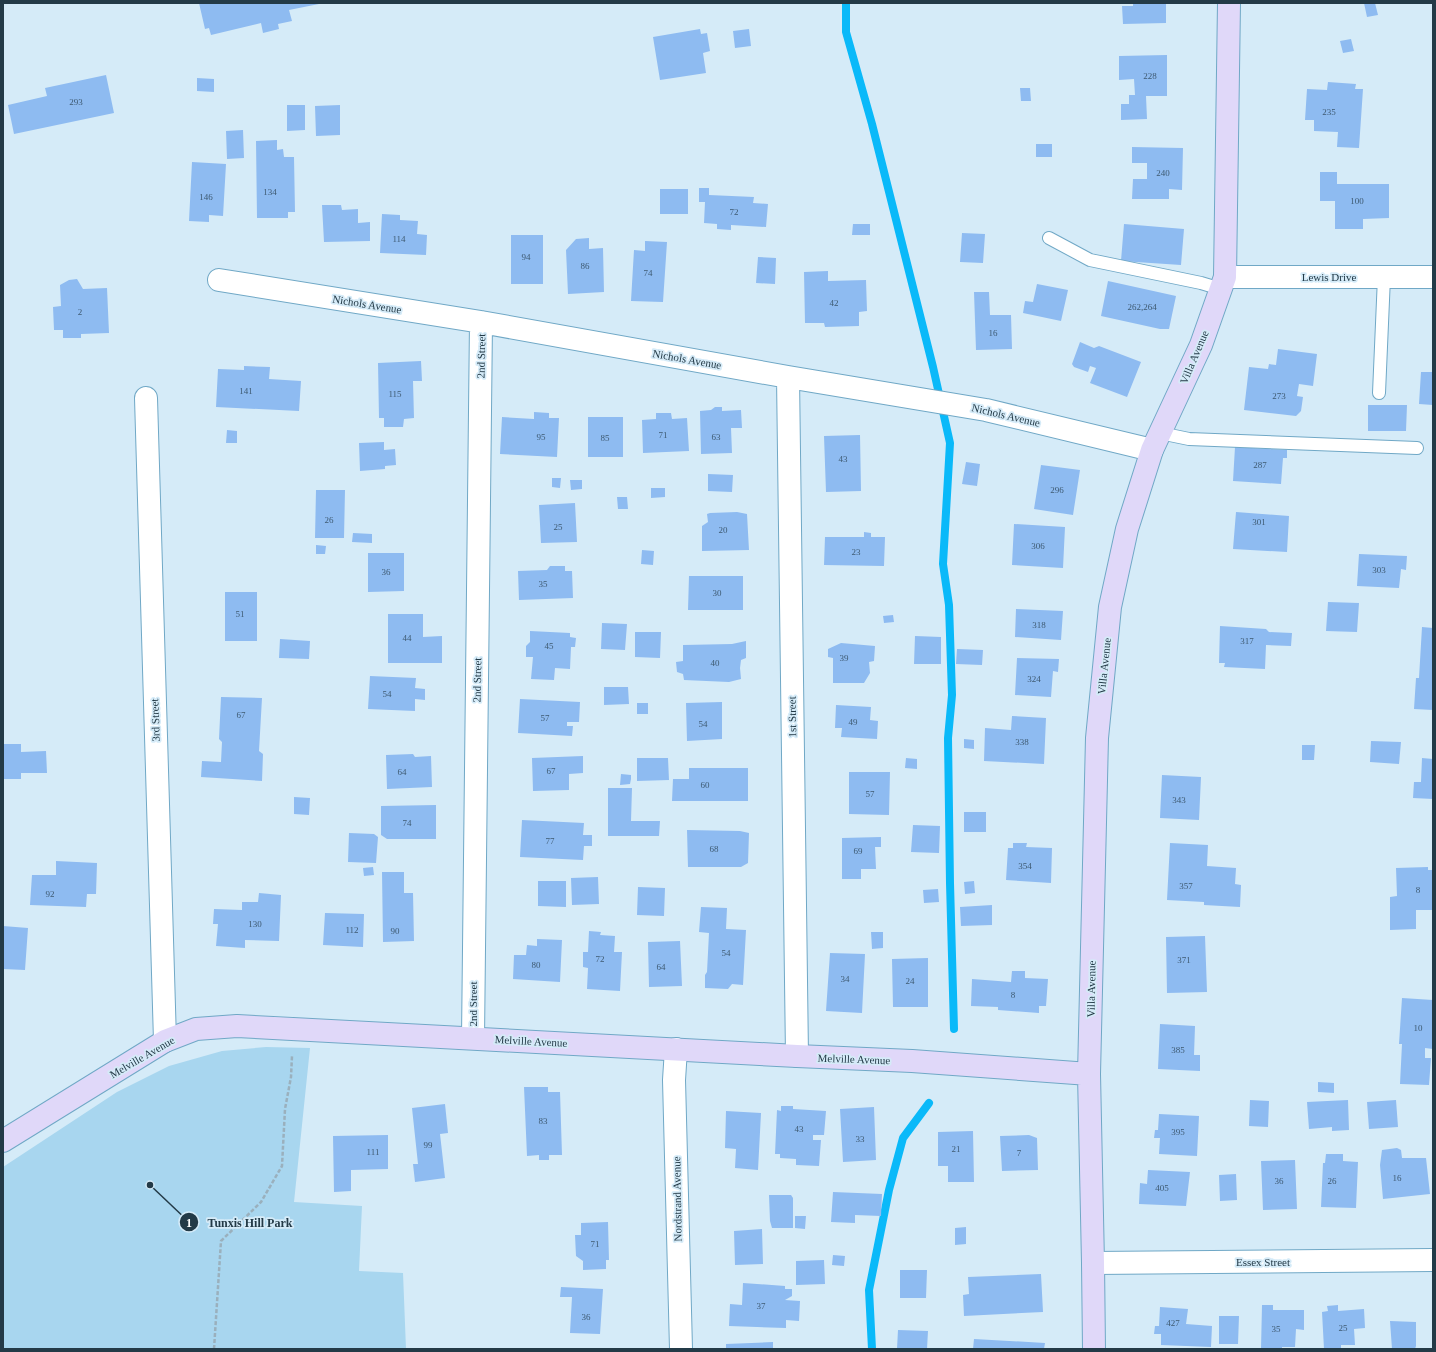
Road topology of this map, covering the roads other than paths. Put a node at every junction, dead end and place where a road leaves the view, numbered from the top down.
1 (1229, 3) edge
2 (1049, 238) dead end
3 (1384, 277) junction
4 (1433, 277) edge
5 (218, 280) dead end
6 (1223, 283) junction
7 (481, 322) junction
8 (788, 377) junction
9 (1380, 393) dead end
10 (146, 398) dead end
11 (1156, 441) junction
12 (1417, 448) dead end
13 (473, 1038) junction
14 (165, 1041) junction
15 (676, 1049) junction
16 (797, 1056) junction
17 (1089, 1074) junction
18 (3, 1141) edge
19 (1433, 1260) edge
20 (1093, 1263) junction
21 (681, 1349) edge
22 (1094, 1349) edge

1 - 6 main road, Villa Avenue
2 - 6 lane
3 - 4 street, Lewis Drive
3 - 6 street, Lewis Drive
3 - 9 lane
5 - 7 street, Nichols Avenue
6 - 11 main road, Villa Avenue
7 - 8 street, Nichols Avenue
7 - 13 street, 2nd Street
8 - 11 street, Nichols Avenue
8 - 16 street, 1st Street
10 - 14 street, 3rd Street
11 - 12 lane
11 - 17 main road, Villa Avenue
13 - 14 main road, Melville Avenue
13 - 15 main road, Melville Avenue
14 - 18 main road, Melville Avenue
15 - 16 main road, Melville Avenue
15 - 21 street, Nordstrand Avenue
16 - 17 main road, Melville Avenue
17 - 20 main road, Villa Avenue
19 - 20 street, Essex Street
20 - 22 main road, Villa Avenue

